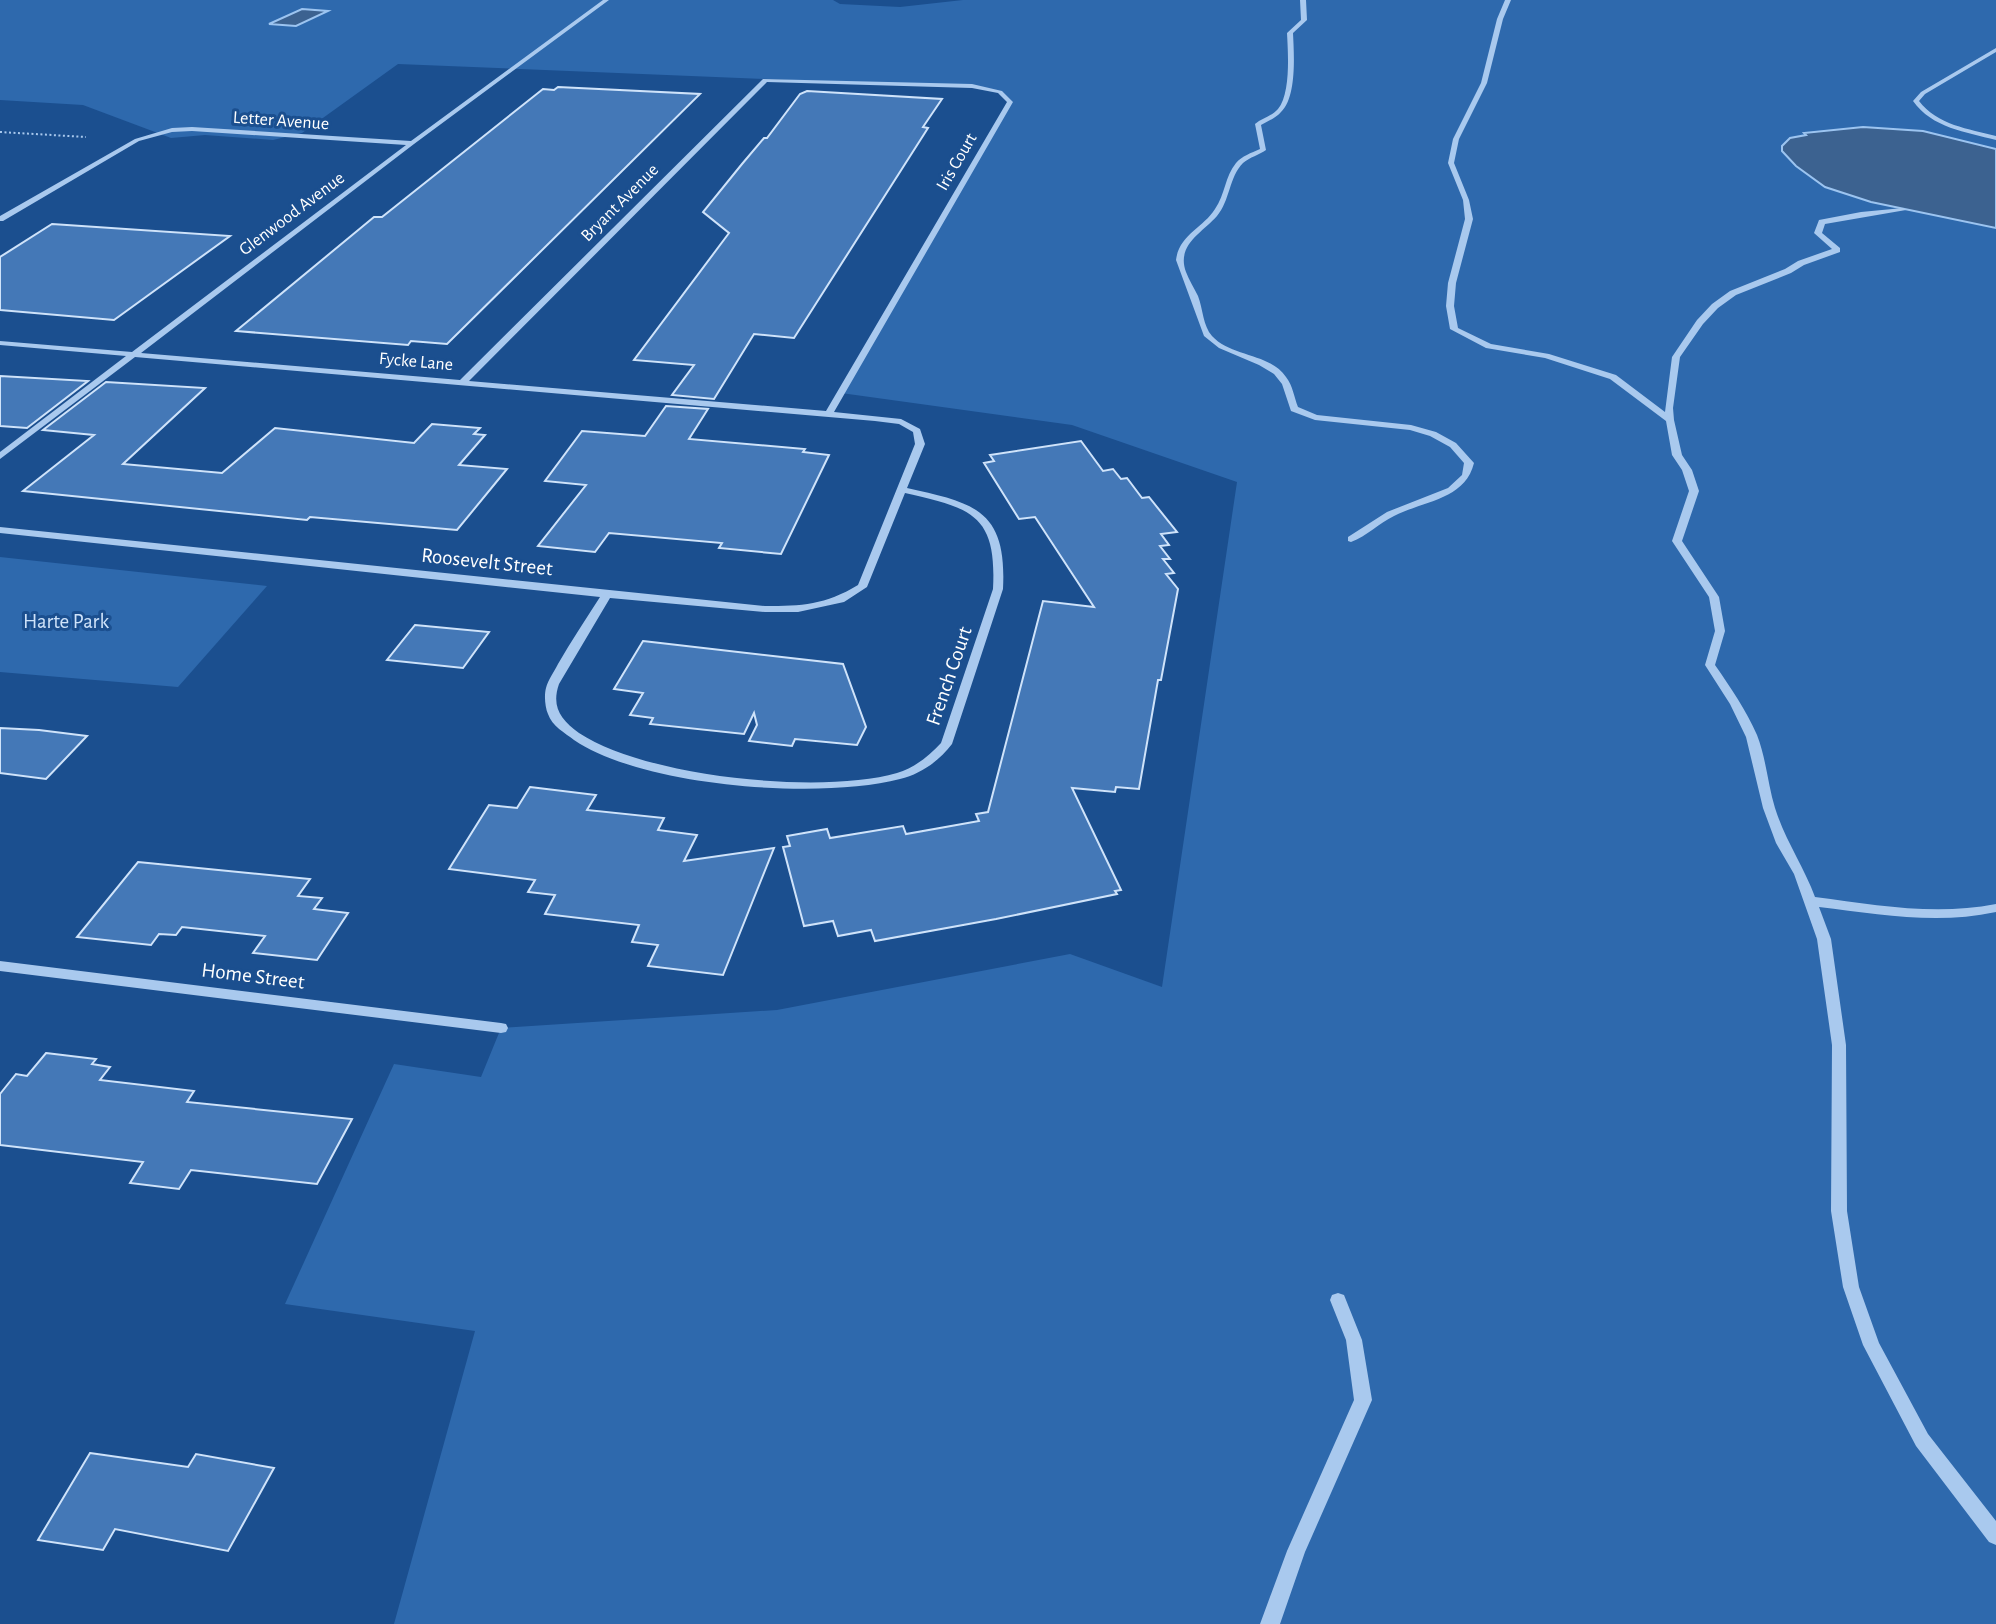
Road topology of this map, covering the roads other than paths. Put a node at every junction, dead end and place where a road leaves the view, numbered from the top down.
1 (606, 0) edge
2 (1303, 0) edge
3 (1508, 0) edge
4 (1996, 50) edge
5 (812, 82) joint
6 (1996, 138) edge
7 (412, 143) junction
8 (1903, 210) dead end
9 (0, 219) edge
10 (0, 343) edge
11 (133, 355) junction
12 (463, 382) junction
13 (829, 413) junction
14 (1670, 420) junction
15 (0, 456) edge
16 (902, 490) junction
17 (0, 530) edge
18 (1351, 539) dead end
19 (607, 594) junction
20 (1810, 901) junction
21 (1996, 908) edge
22 (0, 966) edge
23 (501, 1028) dead end
24 (1338, 1300) dead end
25 (1996, 1536) edge
26 (1270, 1624) edge

1 - 7 street, Glenwood Avenue
2 - 18 street
3 - 14 street
4 - 6 street
5 - 12 street, Bryant Avenue
5 - 13 street, Iris Court
7 - 9 street, Letter Avenue
7 - 11 street, Glenwood Avenue
8 - 14 street
10 - 11 street, Fycke Lane
11 - 12 street, Fycke Lane
11 - 15 street, Glenwood Avenue
12 - 13 street, Fycke Lane
13 - 16 street
14 - 20 street
16 - 19 street, Roosevelt Street
16 - 19 street, French Court
17 - 19 street, Roosevelt Street
20 - 21 street
20 - 25 street
22 - 23 street, Home Street
24 - 26 street

